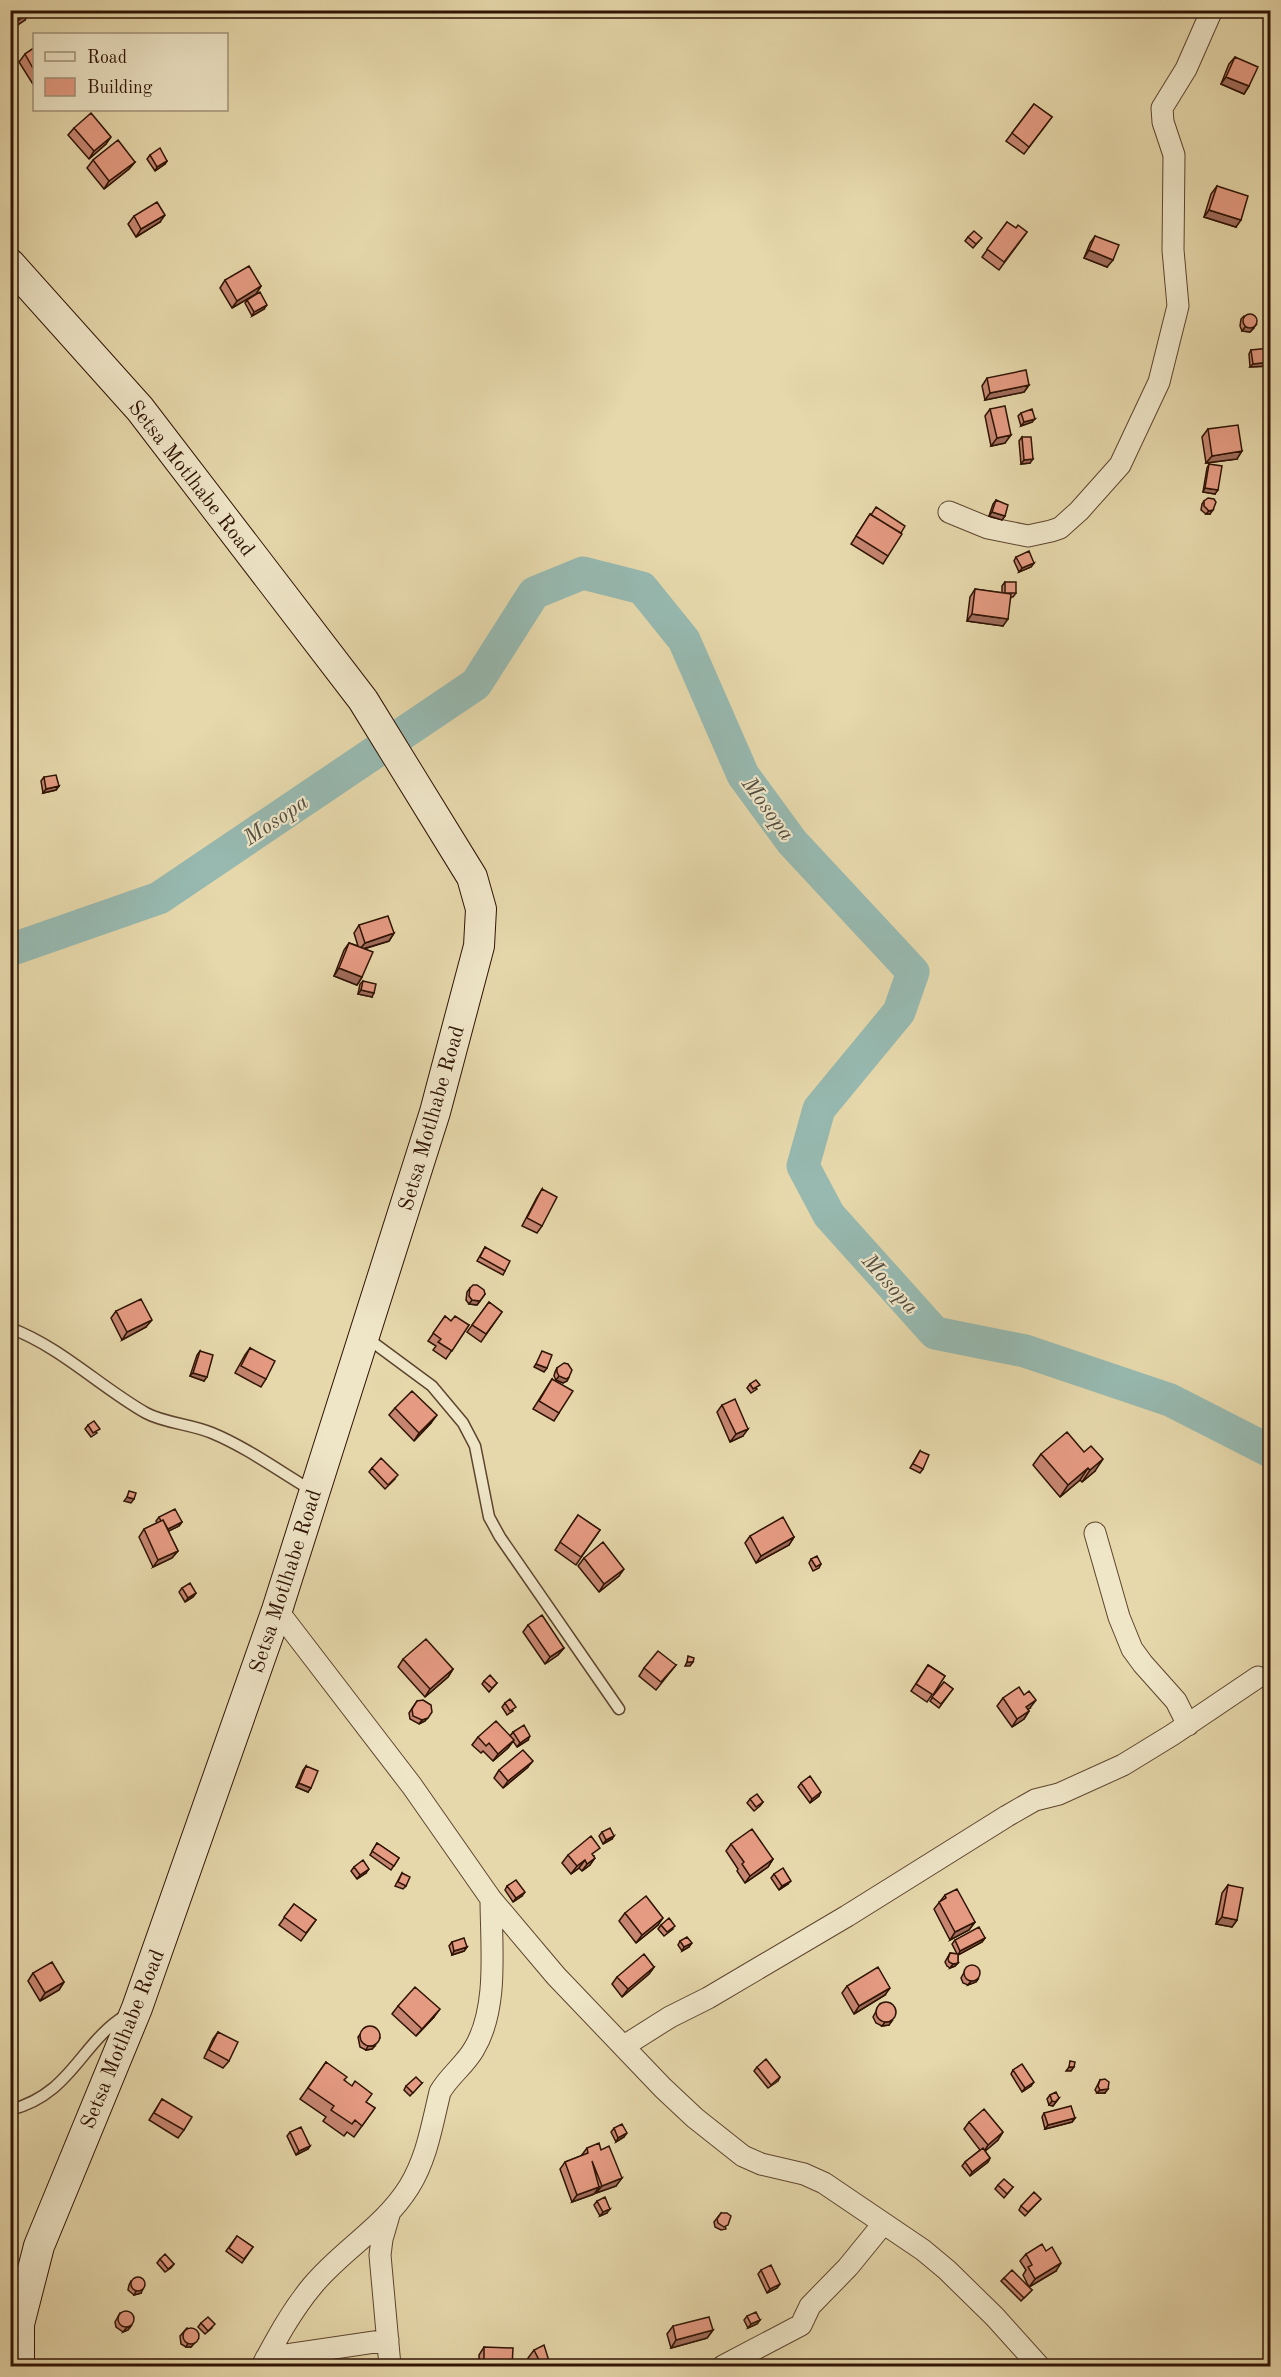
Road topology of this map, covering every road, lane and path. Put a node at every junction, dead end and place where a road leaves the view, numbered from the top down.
1 (1212, 10) edge
2 (10, 264) edge
3 (949, 512) dead end
4 (10, 1328) edge
5 (364, 1336) junction
6 (315, 1492) junction
7 (1095, 1533) dead end
8 (277, 1610) junction
9 (1258, 1677) dead end
10 (619, 1709) dead end
11 (1188, 1725) junction
12 (491, 1899) junction
13 (137, 2008) junction
14 (624, 2046) junction
15 (10, 2110) edge
16 (389, 2214) junction
17 (883, 2224) junction
18 (388, 2340) junction
19 (264, 2362) edge
20 (19, 2367) edge
21 (390, 2367) edge
22 (723, 2367) edge
23 (1039, 2367) edge

1 - 3 street
2 - 5 street, Setsa Motlhabe Road
4 - 6 lane
5 - 6 street, Setsa Motlhabe Road
5 - 10 lane
6 - 8 street, Setsa Motlhabe Road
7 - 11 street
8 - 12 street
8 - 13 street, Setsa Motlhabe Road
9 - 11 street
11 - 14 street
12 - 14 street
12 - 16 street
13 - 15 lane
13 - 20 street, Setsa Motlhabe Road
14 - 17 street
16 - 18 street
16 - 19 street
17 - 22 street
17 - 23 street
18 - 19 street
18 - 21 street

